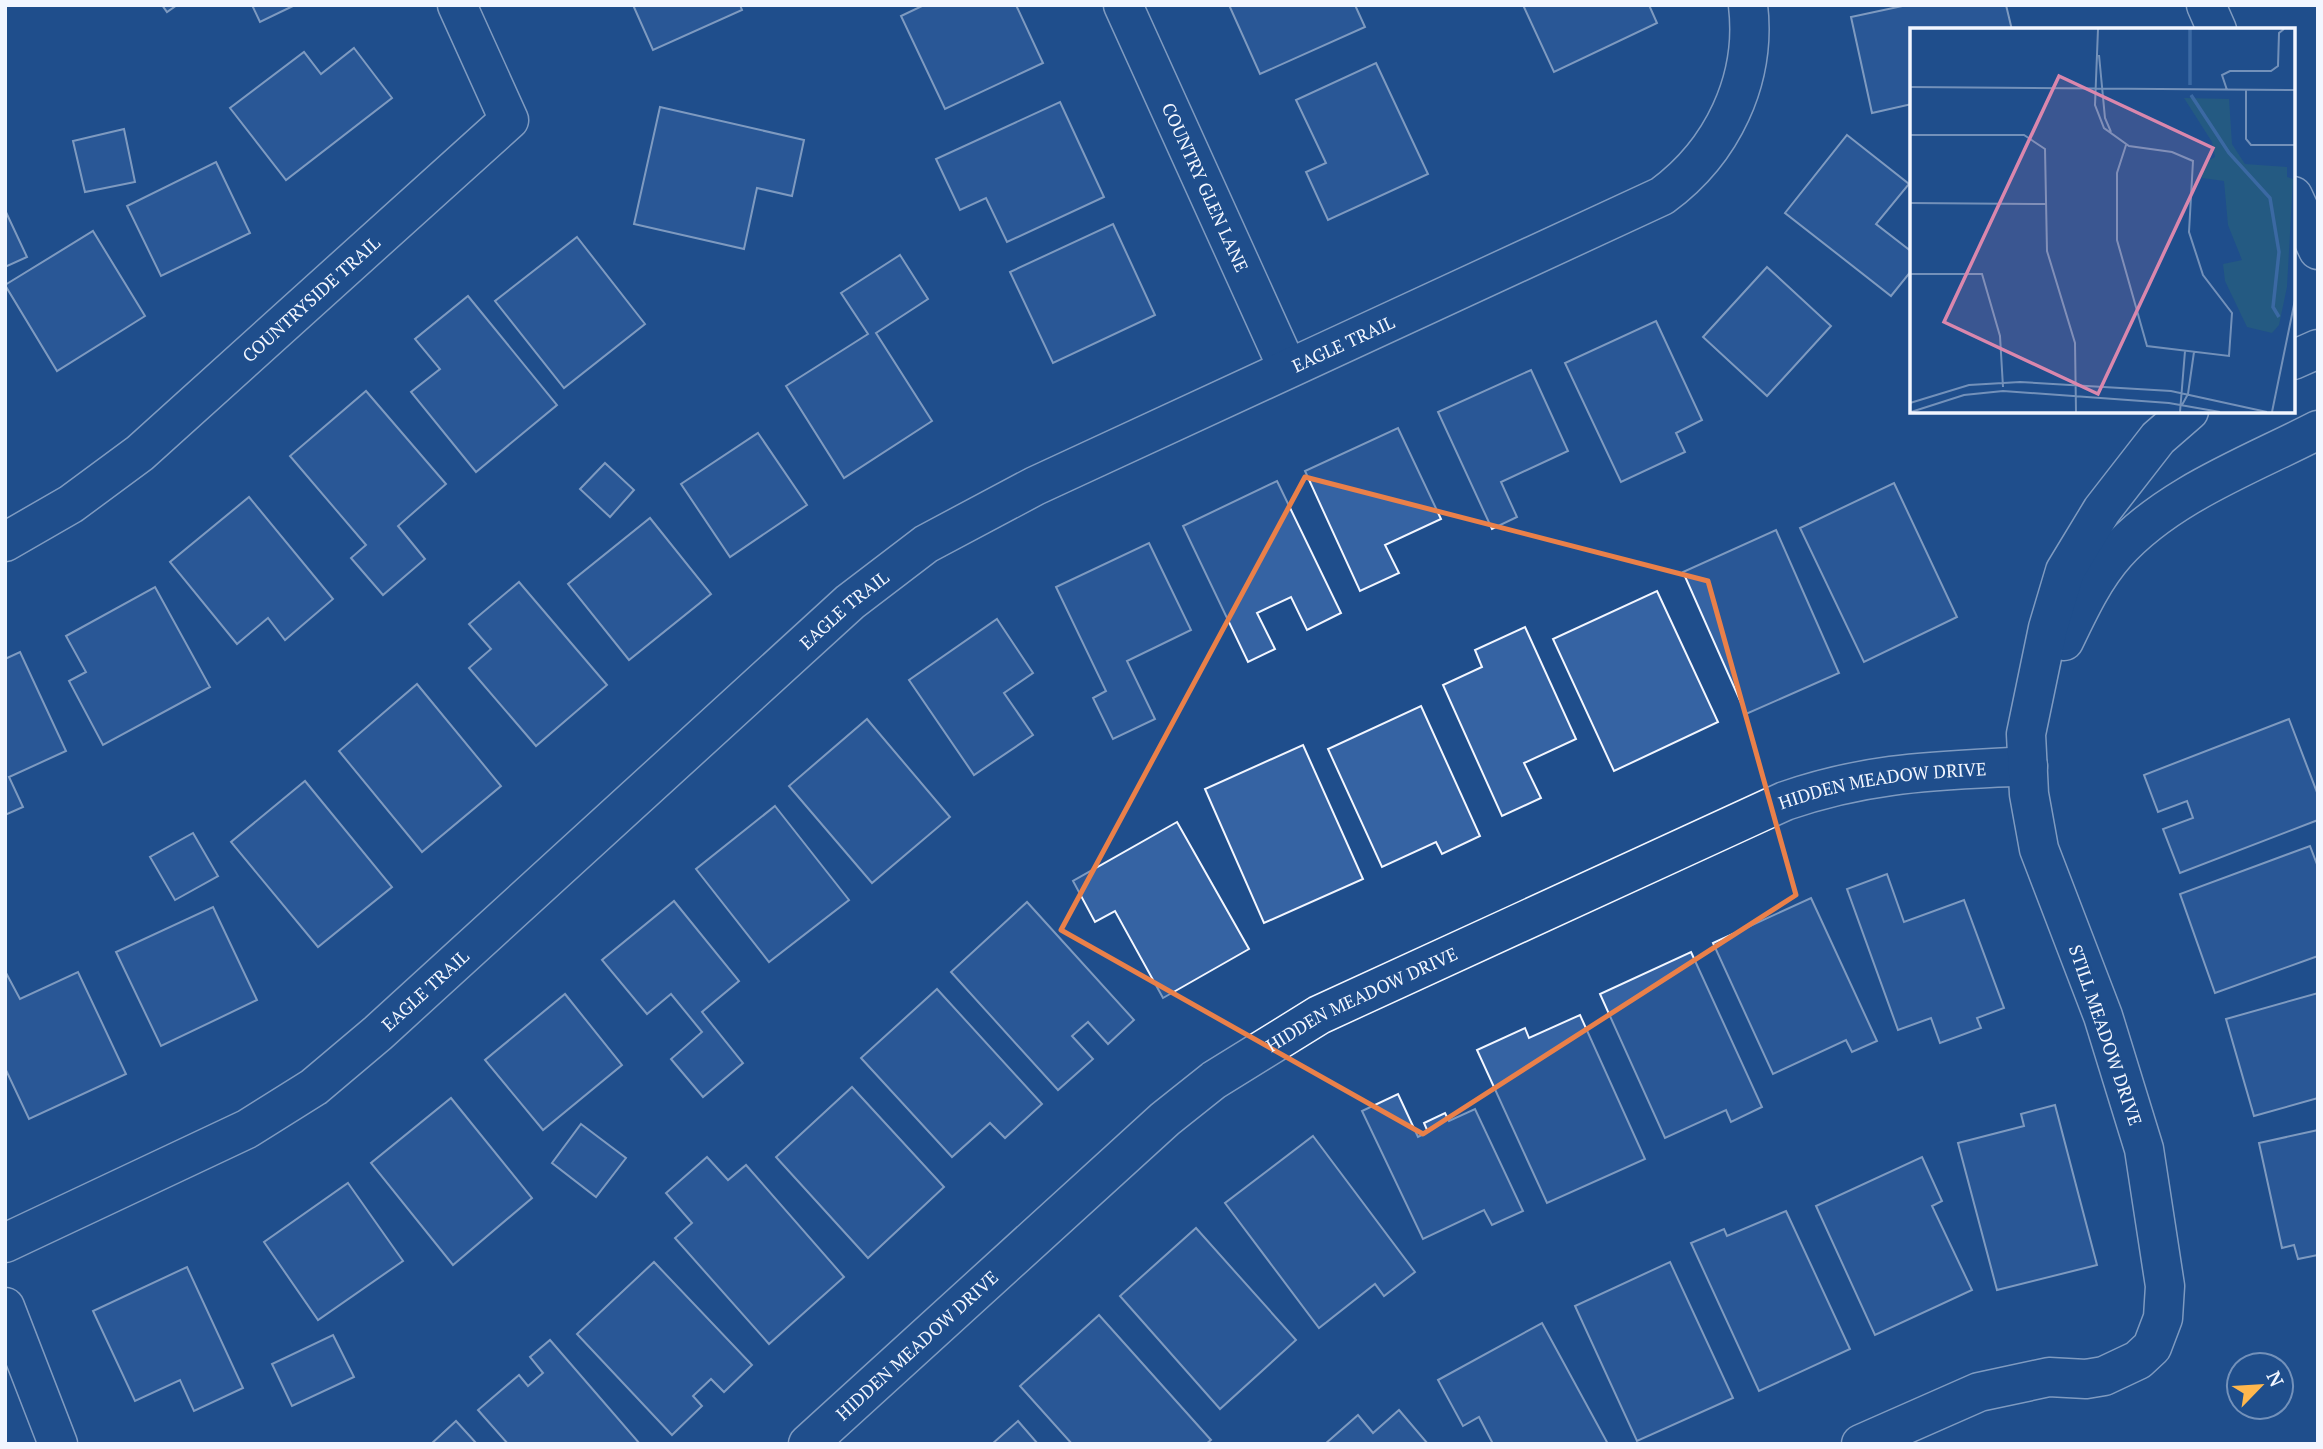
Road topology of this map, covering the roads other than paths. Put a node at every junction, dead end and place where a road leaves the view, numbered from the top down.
1 (457, 5) edge
2 (1123, 5) edge
3 (1748, 5) edge
4 (2206, 5) edge
5 (2216, 28) edge
6 (2295, 200) edge
7 (2318, 250) edge
8 (2318, 349) edge
9 (2295, 359) edge
10 (1287, 367) junction
11 (2187, 413) edge
12 (2318, 430) edge
13 (5, 542) edge
14 (2031, 709) junction
15 (2028, 766) junction
16 (5, 1243) edge
17 (5, 1307) edge
18 (58, 1444) edge
19 (808, 1444) edge
20 (1861, 1444) edge

1 - 13 street, COUNTRYSIDE TRAIL
2 - 10 street, COUNTRY GLEN LANE
3 - 10 street, EAGLE TRAIL
4 - 5 street
6 - 7 street
8 - 9 street
10 - 16 street, EAGLE TRAIL
11 - 14 street, STILL MEADOW DRIVE
12 - 14 street, STILL MEADOW DRIVE
14 - 15 street, STILL MEADOW DRIVE
15 - 19 street, HIDDEN MEADOW DRIVE
15 - 20 street, STILL MEADOW DRIVE
17 - 18 street

